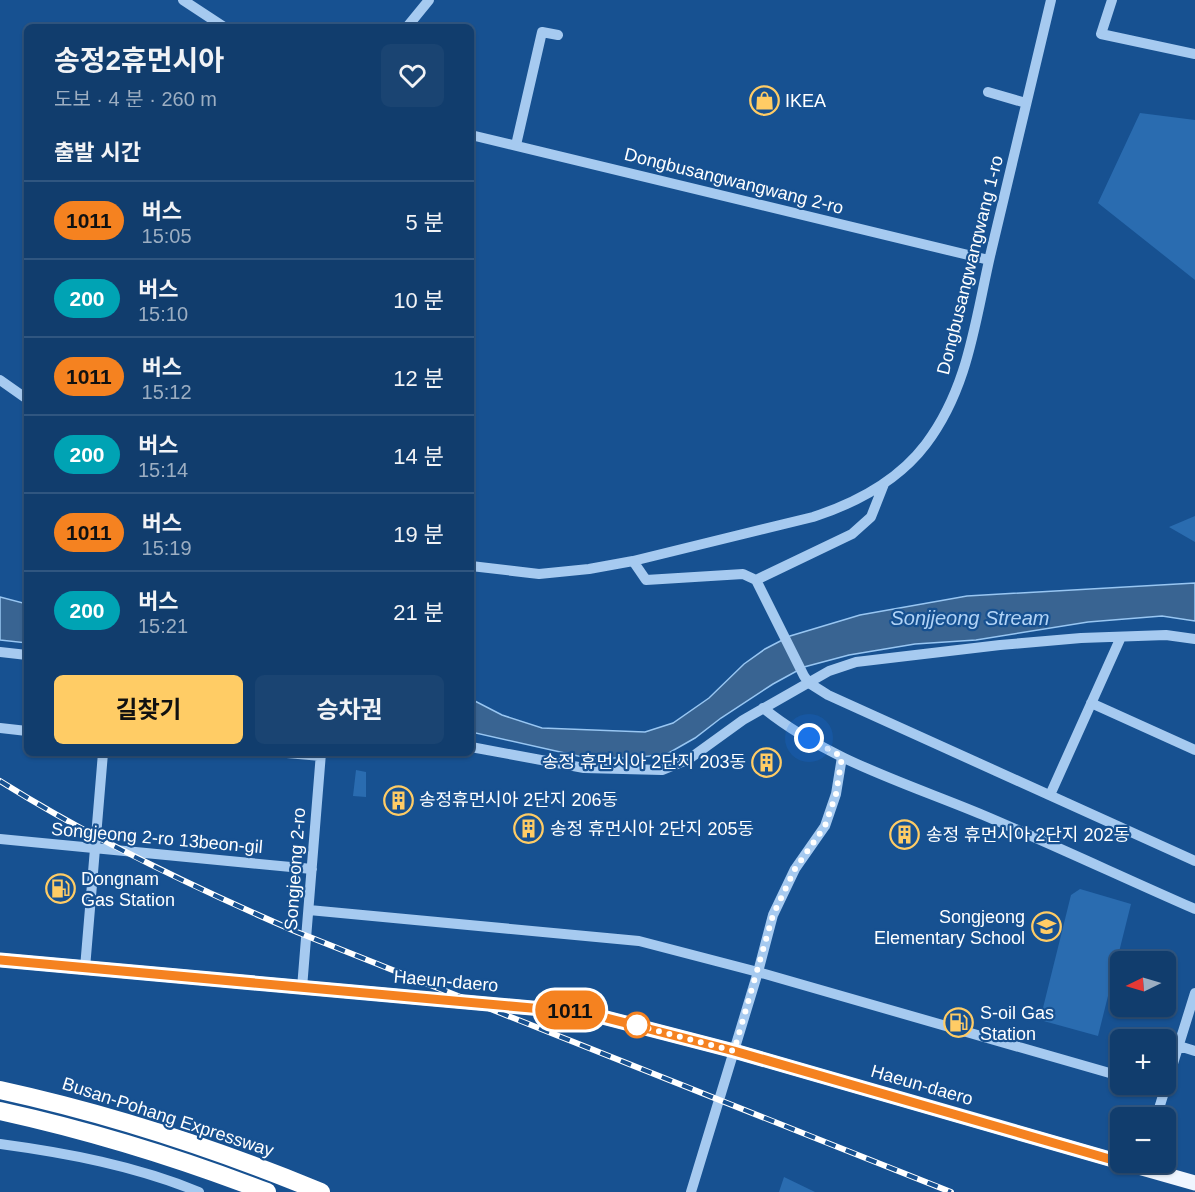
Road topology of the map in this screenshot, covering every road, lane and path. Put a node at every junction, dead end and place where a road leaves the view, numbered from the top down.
1 (183, 0) edge
2 (429, 0) edge
3 (1051, 0) edge
4 (1112, 0) edge
5 (219, 24) edge
6 (409, 24) edge
7 (558, 35) dead end
8 (1195, 54) edge
9 (988, 92) dead end
10 (1026, 103) junction
11 (474, 136) edge
12 (516, 145) junction
13 (989, 260) junction
14 (0, 380) edge
15 (24, 397) edge
16 (884, 484) junction
17 (633, 561) junction
18 (474, 566) edge
19 (756, 580) junction
20 (1120, 637) junction
21 (1195, 639) edge
22 (0, 651) edge
23 (24, 655) edge
24 (806, 680) junction
25 (1091, 703) junction
26 (763, 708) junction
27 (0, 728) edge
28 (24, 731) edge
29 (474, 748) edge
30 (1195, 750) edge
31 (103, 756) edge
32 (321, 756) edge
33 (842, 757) junction
34 (1050, 795) junction
35 (0, 840) edge
36 (95, 849) junction
37 (1195, 861) edge
38 (312, 869) junction
39 (1195, 909) edge
40 (309, 910) junction
41 (0, 960) edge
42 (85, 968) junction
43 (758, 972) junction
44 (302, 988) junction
45 (1195, 993) edge
46 (1179, 1046) junction
47 (734, 1051) junction
48 (1195, 1051) edge
49 (1176, 1056) edge
50 (1110, 1073) edge
51 (0, 1090) edge
52 (0, 1111) edge
53 (0, 1144) edge
54 (1110, 1159) edge
55 (1164, 1173) edge
56 (1195, 1184) edge
57 (200, 1192) edge
58 (267, 1192) edge
59 (321, 1192) edge
60 (691, 1192) edge

1 - 5 street
2 - 6 street
3 - 10 street, Dongbusangwangwang 1-ro
4 - 8 street
7 - 12 street
9 - 10 street
10 - 13 street, Dongbusangwangwang 1-ro
11 - 12 street, Dongbusangwangwang 2-ro
12 - 13 street, Dongbusangwangwang 2-ro
13 - 16 street, Dongbusangwangwang 1-ro
14 - 15 street
16 - 17 street, Dongbusangwangwang 1-ro
16 - 19 street
17 - 18 street, Dongbusangwangwang 1-ro
17 - 19 street
19 - 24 street
20 - 21 street
20 - 24 street
20 - 25 street
22 - 23 street
24 - 26 street
24 - 34 street
25 - 30 street
25 - 34 street
26 - 29 street
26 - 33 street
27 - 28 street
31 - 36 street
32 - 38 street, Songjeong 2-ro
33 - 39 street
33 - 43 street
34 - 37 street
35 - 36 street, Songjeong 2-ro 13beon-gil
36 - 38 street, Songjeong 2-ro 13beon-gil
36 - 42 street
38 - 40 street, Songjeong 2-ro
40 - 43 street
40 - 44 street, Songjeong 2-ro
41 - 42 main road, Haeun-daero
42 - 44 main road, Haeun-daero
43 - 47 street
43 - 50 street
44 - 47 main road, Haeun-daero
45 - 46 street
46 - 48 street
46 - 49 street
47 - 54 main road, Haeun-daero
47 - 60 street
51 - 59 highway, Busan-Pohang Expressway
52 - 58 highway, Busan-Pohang Expressway
53 - 57 street
55 - 56 main road, Haeun-daero

